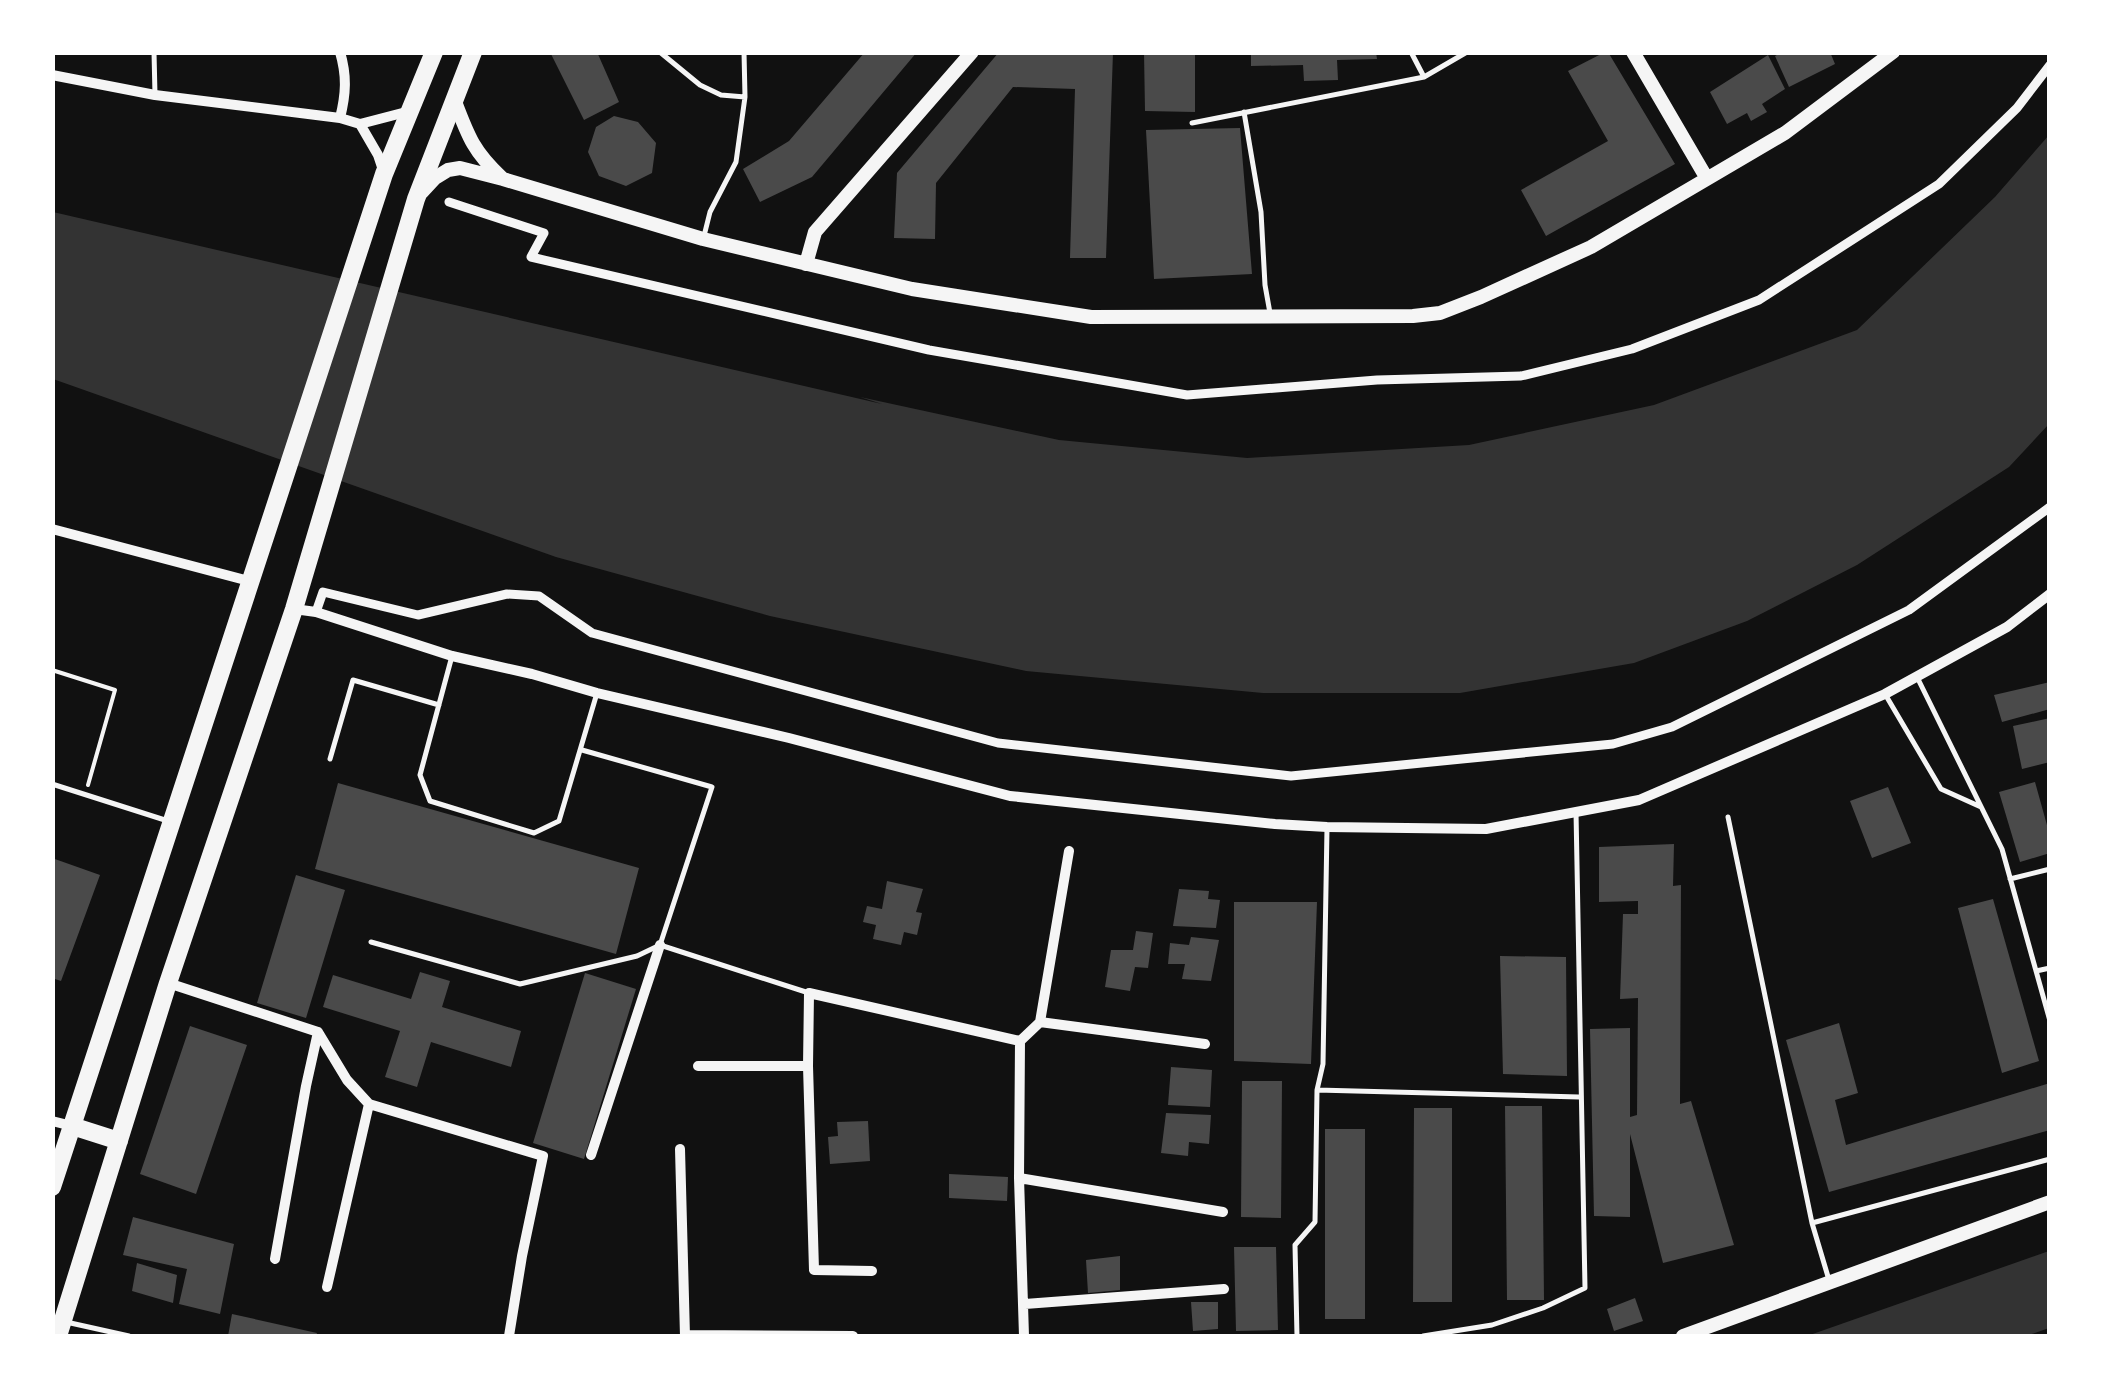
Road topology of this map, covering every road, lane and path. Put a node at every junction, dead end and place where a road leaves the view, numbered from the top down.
1 (154, 52) edge
2 (340, 52) edge
3 (434, 52) edge
4 (472, 52) edge
5 (744, 52) edge
6 (972, 52) edge
7 (1411, 52) edge
8 (1468, 52) edge
9 (1634, 52) edge
10 (1893, 52) edge
11 (662, 53) edge
12 (2050, 65) edge
13 (52, 75) edge
14 (1424, 78) junction
15 (156, 95) junction
16 (745, 97) junction
17 (454, 98) junction
18 (410, 111) junction
19 (1244, 112) junction
20 (340, 118) junction
21 (1192, 122) dead end
22 (360, 124) junction
23 (384, 174) junction
24 (1706, 177) junction
25 (503, 179) junction
26 (424, 187) junction
27 (449, 202) dead end
28 (703, 239) junction
29 (806, 264) junction
30 (1270, 316) junction
31 (2050, 506) edge
32 (52, 529) edge
33 (252, 572) junction
34 (2050, 594) edge
35 (294, 609) junction
36 (316, 612) junction
37 (452, 656) junction
38 (52, 670) edge
39 (1917, 677) junction
40 (598, 693) junction
41 (1886, 694) junction
42 (439, 705) junction
43 (582, 750) junction
44 (330, 759) dead end
45 (52, 784) edge
46 (86, 794) junction
47 (1984, 808) junction
48 (1576, 812) junction
49 (1728, 817) dead end
50 (171, 822) junction
51 (1326, 827) junction
52 (1068, 851) dead end
53 (2050, 869) edge
54 (2010, 879) junction
55 (370, 942) dead end
56 (660, 946) junction
57 (2050, 968) edge
58 (2036, 972) junction
59 (168, 983) junction
60 (809, 993) junction
61 (2050, 1020) edge
62 (1040, 1022) junction
63 (318, 1032) junction
64 (1020, 1041) junction
65 (1205, 1044) dead end
66 (698, 1066) dead end
67 (808, 1066) junction
68 (1317, 1090) junction
69 (1581, 1097) junction
70 (369, 1104) junction
71 (52, 1121) edge
72 (72, 1126) junction
73 (119, 1141) junction
74 (680, 1149) dead end
75 (591, 1155) dead end
76 (2050, 1160) edge
77 (1019, 1178) junction
78 (52, 1187) edge
79 (2050, 1202) edge
80 (1224, 1212) dead end
81 (1812, 1223) junction
82 (275, 1259) dead end
83 (872, 1271) dead end
84 (1830, 1283) junction
85 (327, 1288) dead end
86 (1224, 1289) dead end
87 (1024, 1304) junction
88 (91, 1328) junction
89 (61, 1329) edge
90 (90, 1336) edge
91 (128, 1336) edge
92 (509, 1336) edge
93 (685, 1336) edge
94 (820, 1336) edge
95 (852, 1336) edge
96 (1024, 1336) edge
97 (1297, 1336) edge
98 (1423, 1336) edge
99 (1683, 1336) edge

1 - 15 lane
2 - 20 street
3 - 18 main road
4 - 17 main road
5 - 16 lane
6 - 29 street
7 - 14 lane
8 - 14 lane
9 - 24 street
10 - 24 street
11 - 16 lane
12 - 27 street
13 - 15 street
14 - 19 lane
15 - 20 street
16 - 28 lane
17 - 25 street
17 - 26 main road
18 - 22 street
18 - 23 main road
19 - 21 lane
19 - 30 lane
20 - 22 street
22 - 23 street
23 - 33 main road
24 - 30 street
25 - 26 street
25 - 28 street
26 - 35 main road
28 - 29 street
29 - 30 street
31 - 36 street
32 - 33 street
33 - 50 main road
34 - 39 street
35 - 36 street
35 - 59 main road
36 - 37 street
37 - 40 street
37 - 42 lane
38 - 46 path
39 - 41 street
39 - 47 lane
40 - 43 lane
40 - 51 street
41 - 47 lane
41 - 48 street
42 - 43 lane
42 - 44 lane
43 - 56 lane
45 - 46 lane
46 - 50 lane
47 - 54 lane
48 - 51 street
48 - 69 lane
49 - 81 lane
50 - 72 main road
51 - 68 lane
52 - 62 street
53 - 54 lane
54 - 58 lane
55 - 56 lane
56 - 60 lane
56 - 75 street
57 - 58 lane
58 - 61 lane
59 - 63 street
59 - 73 main road
60 - 64 street
60 - 67 street
62 - 64 street
62 - 65 street
63 - 70 street
63 - 82 street
64 - 77 street
66 - 67 street
67 - 83 street
68 - 69 lane
68 - 97 lane
69 - 98 lane
70 - 85 street
70 - 92 street
71 - 72 street
72 - 73 main road
72 - 78 main road
73 - 89 main road
74 - 93 street
76 - 81 lane
77 - 80 street
77 - 87 street
79 - 84 street
81 - 84 lane
84 - 99 street
86 - 87 street
87 - 96 street
88 - 89 lane
88 - 90 lane
88 - 91 lane
93 - 94 street
94 - 95 street

